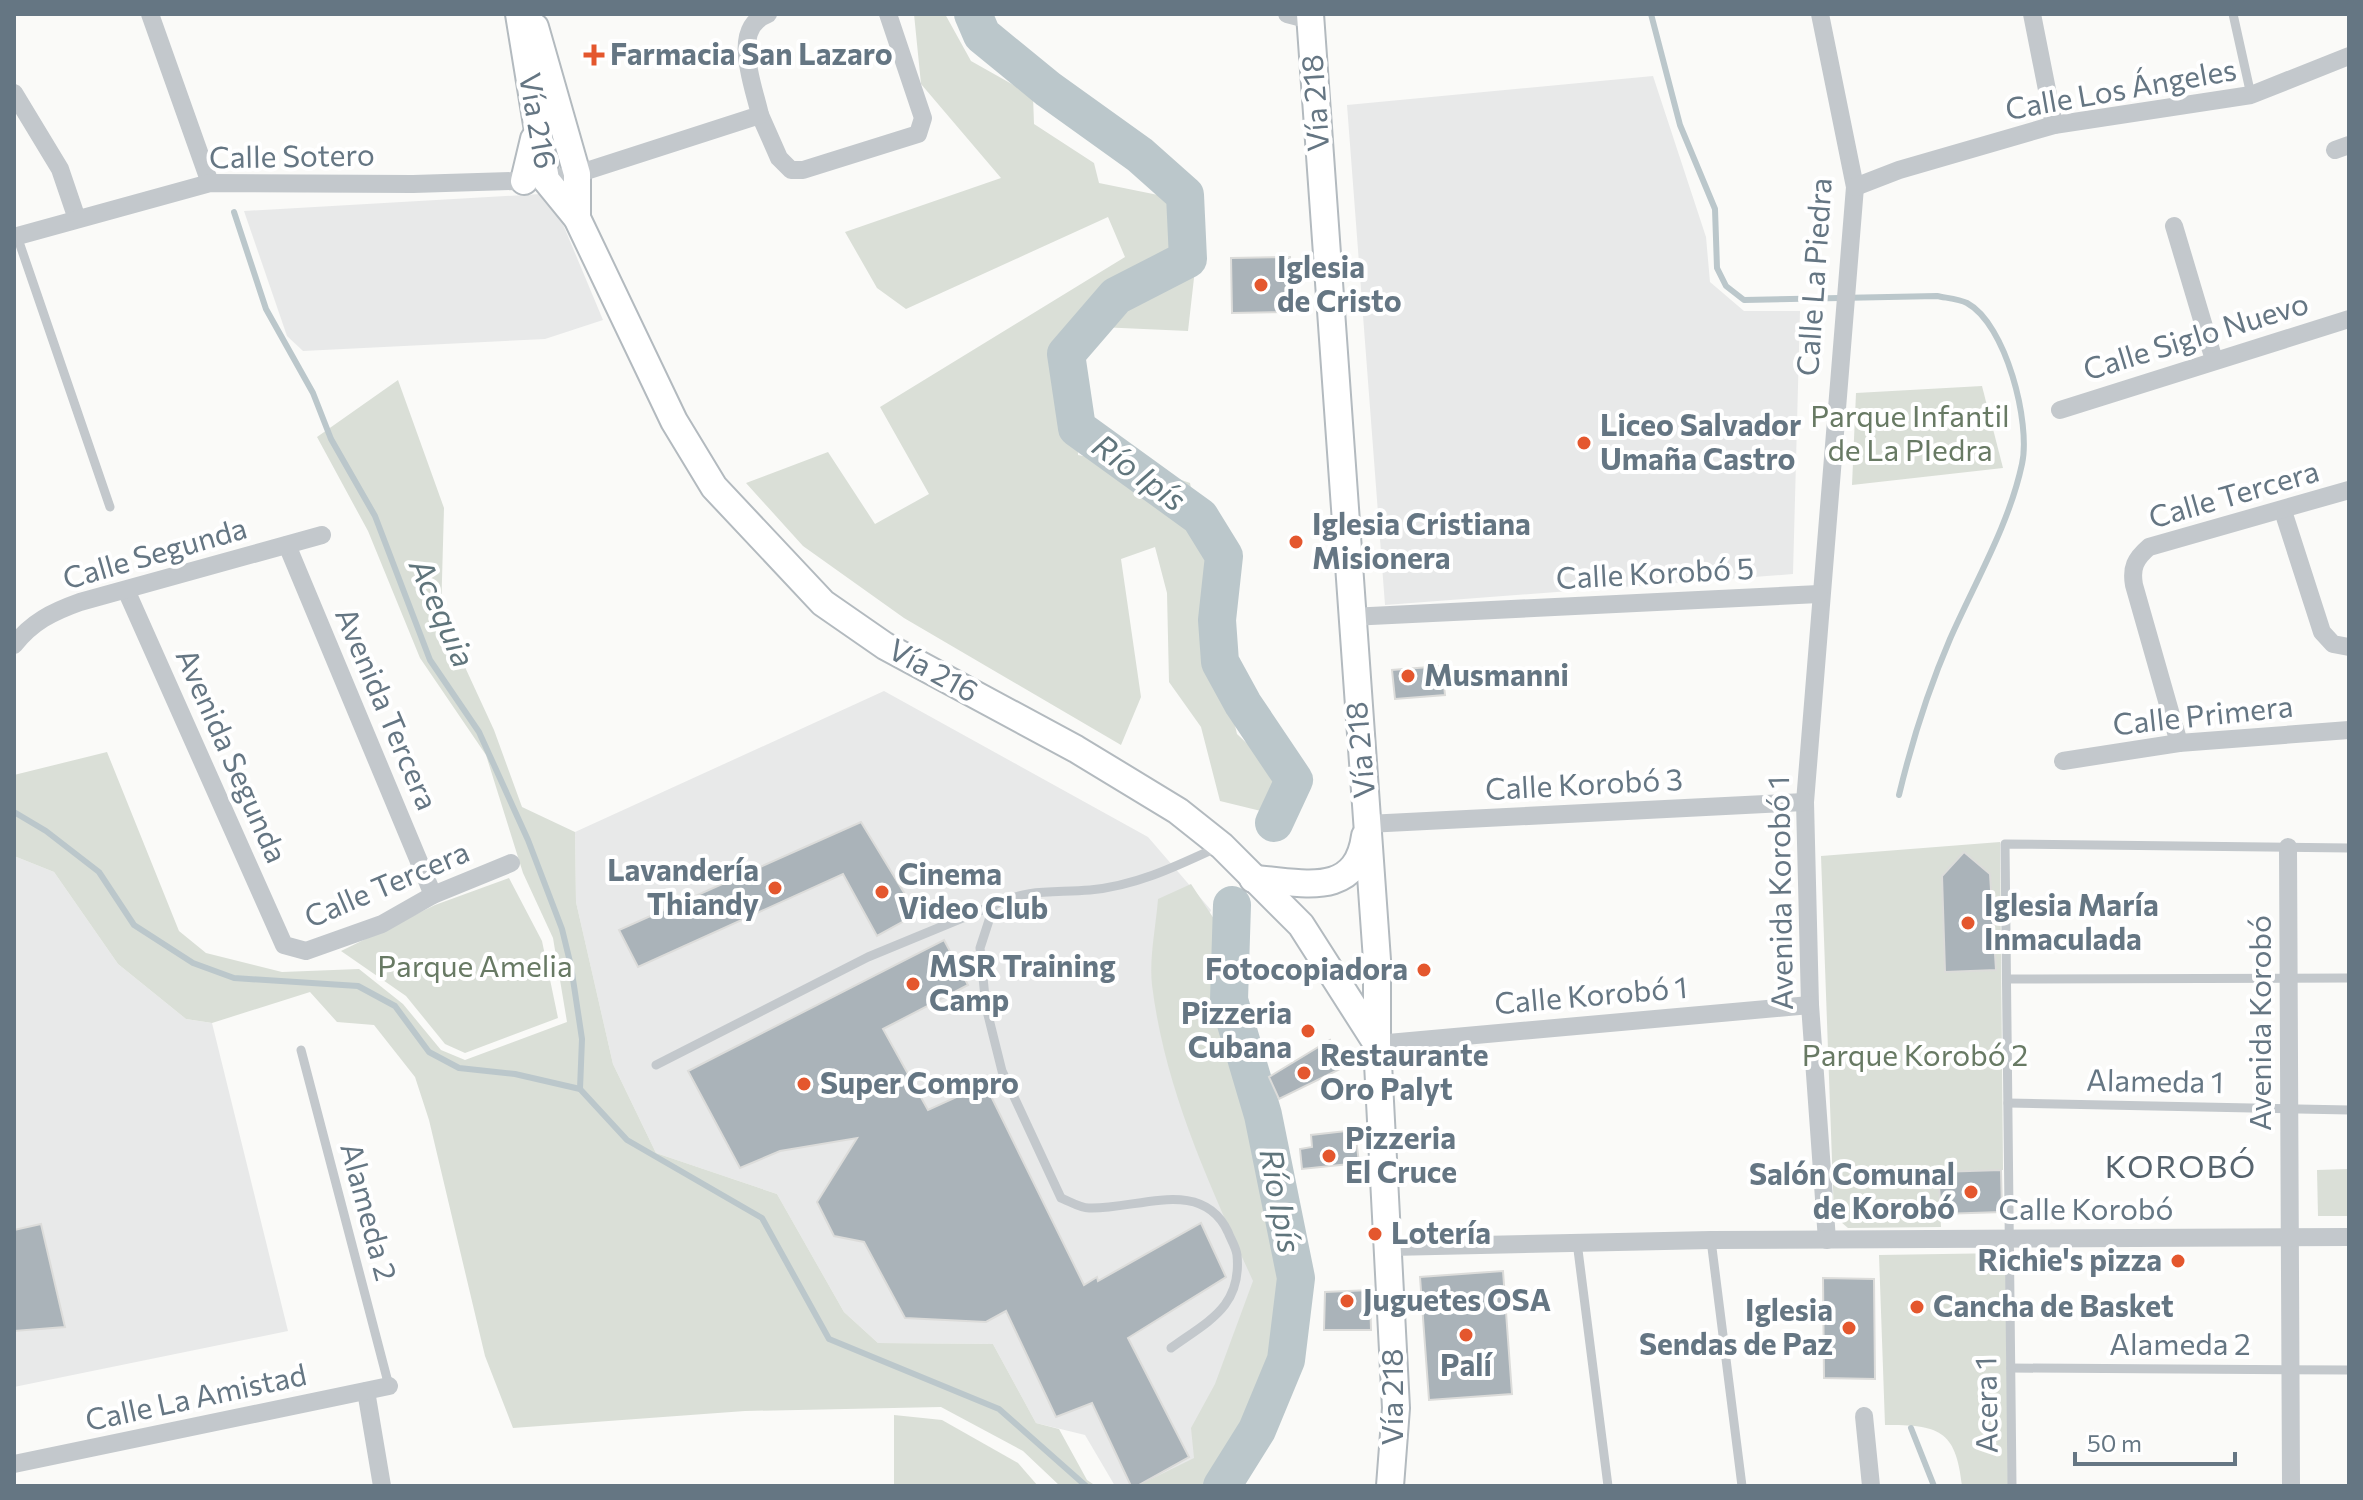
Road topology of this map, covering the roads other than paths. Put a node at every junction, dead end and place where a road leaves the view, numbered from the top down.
1 (150, 14) edge
2 (519, 14) edge
3 (531, 14) edge
4 (768, 14) edge
5 (888, 14) edge
6 (1820, 14) edge
7 (2032, 14) edge
8 (2233, 14) edge
9 (1302, 16) edge
10 (2349, 56) edge
11 (14, 93) edge
12 (2251, 95) junction
13 (760, 115) junction
14 (2054, 125) junction
15 (577, 174) junction
16 (535, 180) junction
17 (210, 183) junction
18 (1855, 187) junction
19 (577, 218) junction
20 (77, 219) junction
21 (2174, 226) dead end
22 (15, 237) edge
23 (2349, 319) edge
24 (2214, 360) junction
25 (2060, 410) dead end
26 (2349, 490) edge
27 (110, 507) dead end
28 (2283, 511) junction
29 (322, 535) dead end
30 (287, 545) junction
31 (126, 590) junction
32 (1819, 594) junction
33 (1350, 617) junction
34 (14, 644) edge
35 (2341, 646) edge
36 (2349, 730) edge
37 (2179, 743) junction
38 (2063, 761) dead end
39 (1805, 802) junction
40 (1367, 824) junction
41 (1222, 846) junction
42 (2288, 847) junction
43 (2349, 848) edge
44 (511, 863) dead end
45 (1253, 879) junction
46 (433, 895) junction
47 (994, 905) junction
48 (284, 945) joint
49 (2349, 978) edge
50 (2008, 979) junction
51 (2289, 979) junction
52 (1810, 1005) junction
53 (1377, 1044) junction
54 (301, 1050) dead end
55 (656, 1065) dead end
56 (2008, 1103) junction
57 (2289, 1109) junction
58 (2349, 1110) edge
59 (2349, 1237) edge
60 (2009, 1238) junction
61 (2290, 1238) junction
62 (1711, 1240) junction
63 (1827, 1240) junction
64 (1577, 1242) junction
65 (1390, 1247) junction
66 (1171, 1348) dead end
67 (2011, 1368) junction
68 (2291, 1370) junction
69 (2349, 1370) edge
70 (389, 1386) joint
71 (366, 1391) junction
72 (1864, 1416) dead end
73 (14, 1464) edge
74 (382, 1486) edge
75 (1390, 1486) edge
76 (1608, 1486) edge
77 (1742, 1486) edge
78 (1871, 1486) edge
79 (2012, 1486) edge
80 (2291, 1486) edge

1 - 17 street
2 - 16 main road, Vía 216
3 - 15 main road, Vía 216
4 - 13 street
5 - 13 street
6 - 18 street, Calle La Piedra
7 - 14 street
8 - 12 lane
9 - 33 main road, Vía 218
10 - 12 street, Calle Los Ángeles
11 - 20 street
12 - 14 street, Calle Los Ángeles
13 - 15 street, Calle Sotero
14 - 18 street, Calle Los Ángeles
15 - 16 street, Calle Sotero
15 - 19 main road, Vía 216
16 - 17 street, Calle Sotero
16 - 19 main road, Vía 216
17 - 20 street, Calle Sotero
18 - 32 street, Calle La Piedra
19 - 41 main road, Vía 216
20 - 22 street, Calle Sotero
21 - 24 street
22 - 27 lane
23 - 24 street, Calle Siglo Nuevo
24 - 25 street, Calle Siglo Nuevo
26 - 28 street, Calle Tercera
28 - 35 street
28 - 37 street, Calle Tercera
29 - 30 street, Calle Segunda
30 - 31 street, Calle Segunda
30 - 46 street, Avenida Tercera
31 - 34 street, Calle Segunda
31 - 48 street, Avenida Segunda
32 - 33 street, Calle Korobó 5
32 - 39 street, Avenida Korobó 1
33 - 40 main road, Vía 218
36 - 37 street, Calle Primera
37 - 38 street, Calle Primera
39 - 40 street, Calle Korobó 3
39 - 52 street, Avenida Korobó 1
40 - 45 main road
40 - 53 main road, Vía 218
41 - 45 main road, Vía 216
41 - 47 lane
42 - 43 lane
42 - 50 lane, Acera 1
42 - 51 street, Avenida Korobó
44 - 46 street, Calle Tercera
45 - 53 main road, Vía 216
46 - 48 street, Calle Tercera
47 - 55 lane
47 - 66 lane
49 - 51 lane
50 - 51 lane
50 - 56 lane, Acera 1
51 - 57 street, Avenida Korobó
52 - 53 street, Calle Korobó 1
52 - 63 street, Avenida Korobó 1
53 - 65 main road, Vía 218
54 - 70 lane, Alameda 2
56 - 57 lane, Alameda 1
56 - 60 lane, Acera 1
57 - 58 lane, Alameda 1
57 - 61 street, Avenida Korobó
59 - 61 street, Calle Korobó
60 - 61 street, Calle Korobó
60 - 63 street, Calle Korobó
60 - 67 lane, Acera 1
61 - 68 street, Avenida Korobó
62 - 63 street, Calle Korobó
62 - 64 street, Calle Korobó
62 - 77 lane
64 - 65 street, Calle Korobó
64 - 76 lane
65 - 75 main road, Vía 218
67 - 68 lane, Alameda 2
67 - 79 lane, Acera 1
68 - 69 lane, Alameda 2
68 - 80 street, Avenida Korobó
70 - 71 street, Calle La Amistad
71 - 73 street, Calle La Amistad
71 - 74 street
72 - 78 street

